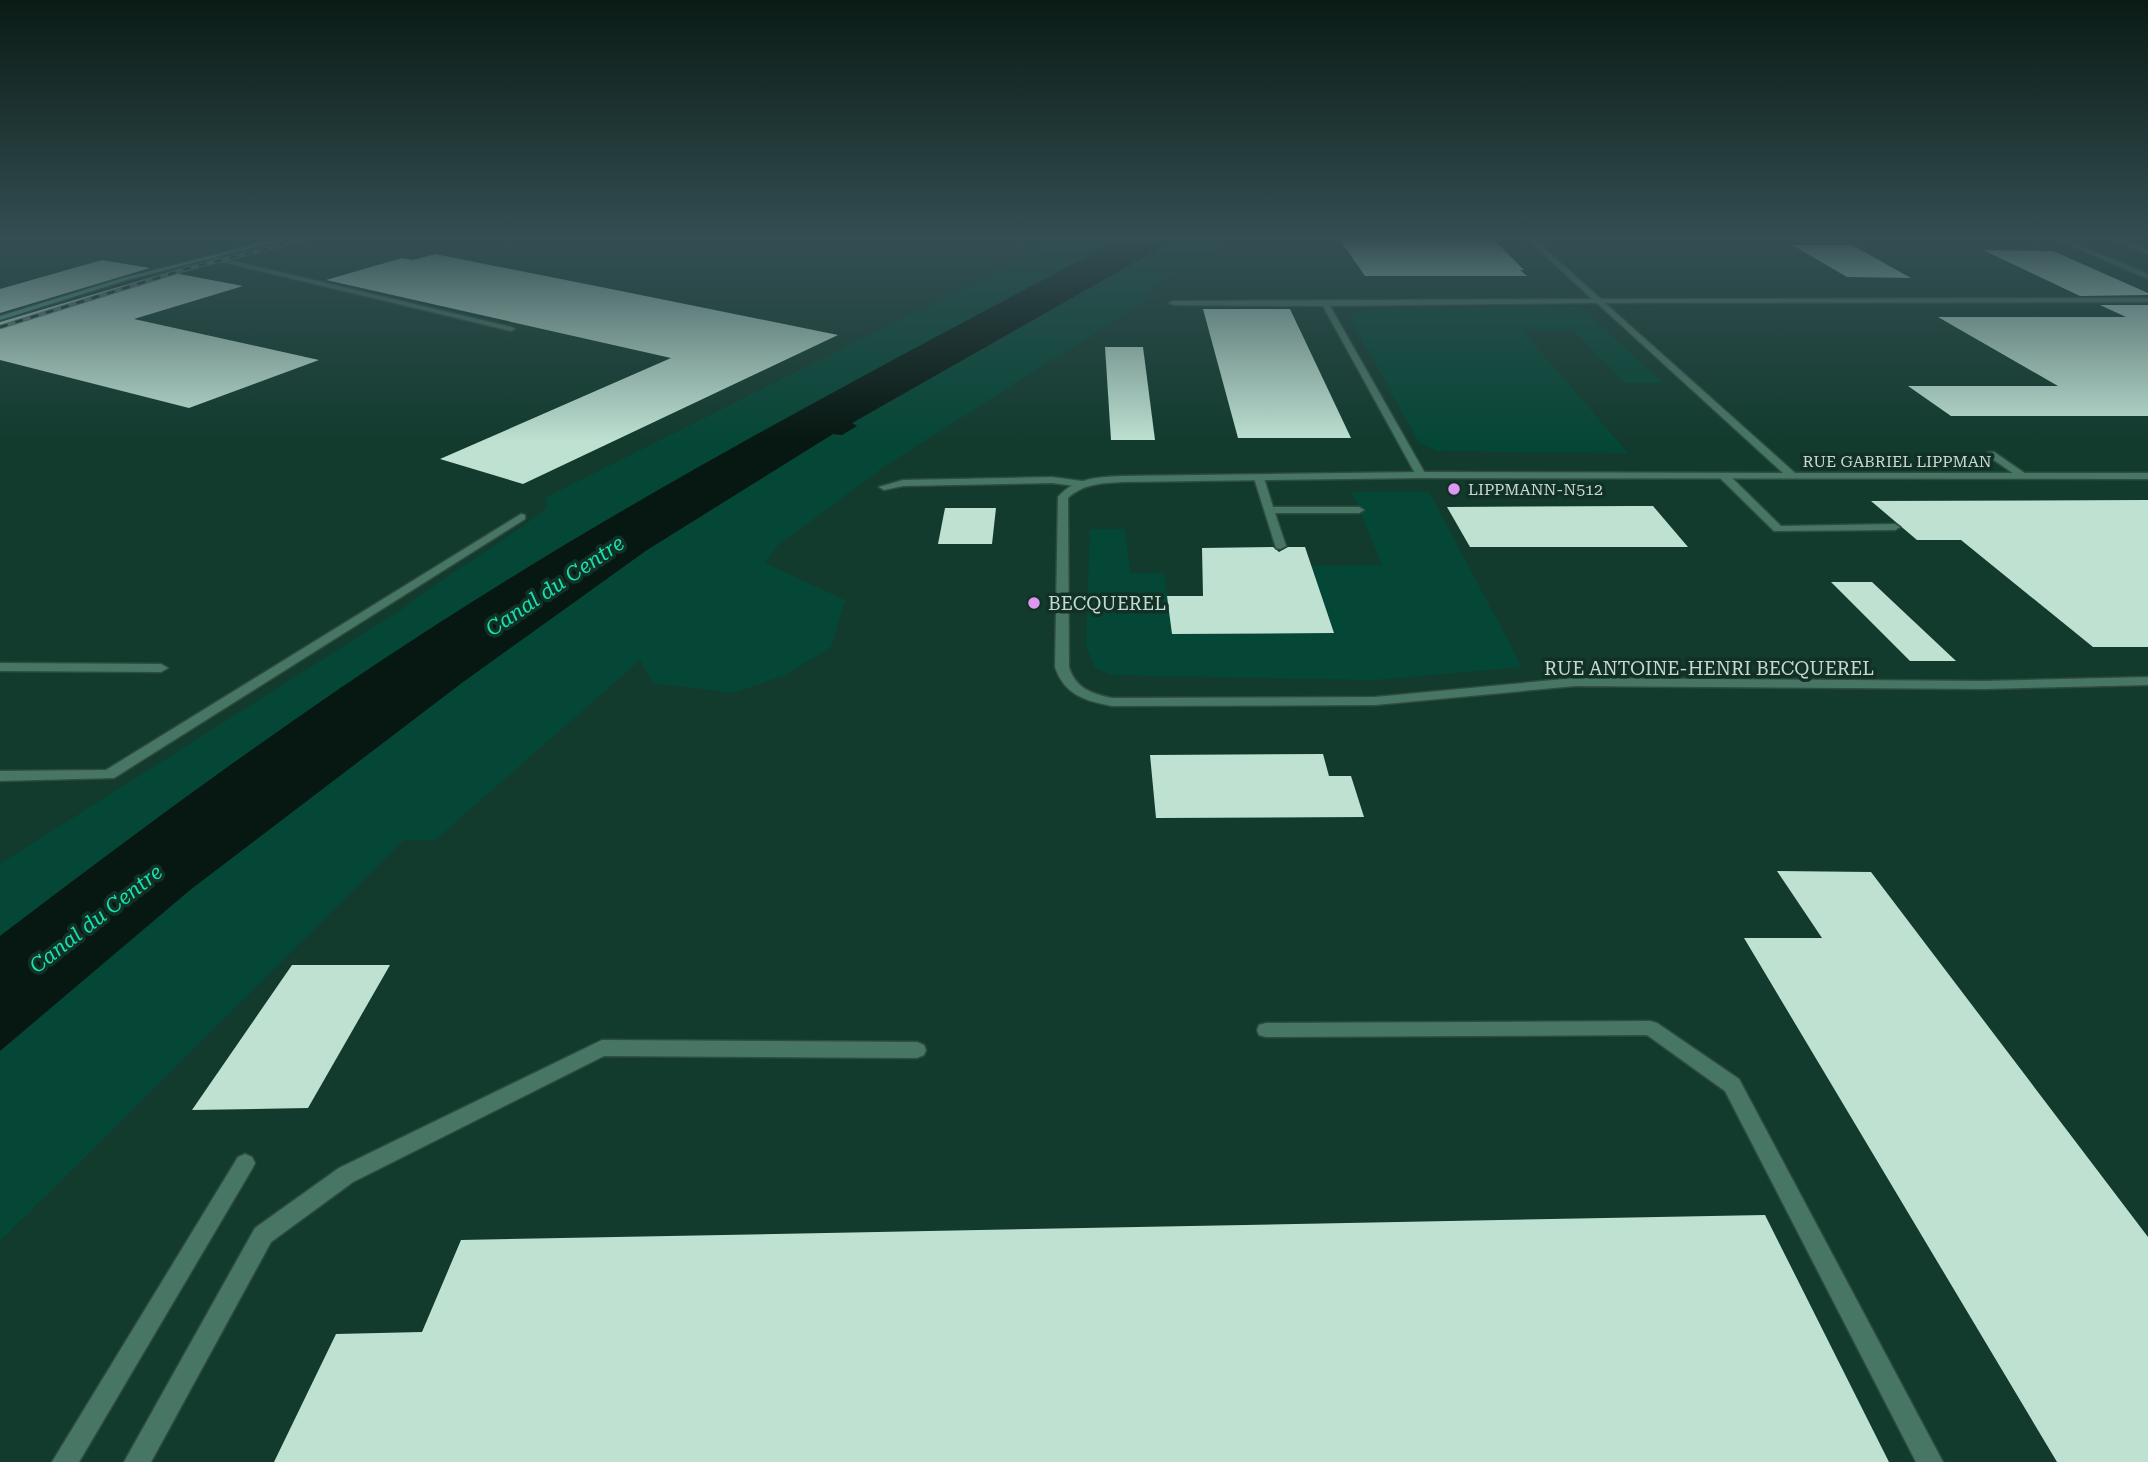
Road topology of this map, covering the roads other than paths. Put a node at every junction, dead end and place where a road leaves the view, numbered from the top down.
1 (44, 305) edge
2 (410, 305) edge
3 (1326, 305) edge
4 (1602, 305) edge
5 (0, 318) edge
6 (510, 329) dead end
7 (1991, 454) dead end
8 (1421, 475) junction
9 (1724, 476) junction
10 (1793, 476) junction
11 (2024, 476) junction
12 (2148, 476) edge
13 (1259, 478) junction
14 (1082, 484) junction
15 (884, 487) dead end
16 (1269, 510) junction
17 (1359, 510) dead end
18 (521, 517) dead end
19 (1895, 527) dead end
20 (1280, 546) dead end
21 (0, 667) edge
22 (161, 668) dead end
23 (2148, 681) edge
24 (0, 776) edge
25 (1266, 1030) dead end
26 (917, 1050) dead end
27 (245, 1163) dead end
28 (65, 1462) edge
29 (137, 1462) edge
30 (1930, 1462) edge

1 - 5 main road
2 - 6 street
3 - 8 street
4 - 10 street, RUE GABRIEL LIPPMAN
7 - 11 street
8 - 9 street
8 - 13 street
9 - 10 street
9 - 19 street
10 - 11 street, RUE GABRIEL LIPPMAN
11 - 12 street, RUE GABRIEL LIPPMAN
13 - 14 street
13 - 16 street
14 - 15 street
14 - 23 street, RUE ANTOINE-HENRI BECQUEREL
16 - 17 street
16 - 20 street
18 - 24 street
21 - 22 street
25 - 30 street
26 - 29 street
27 - 28 street

